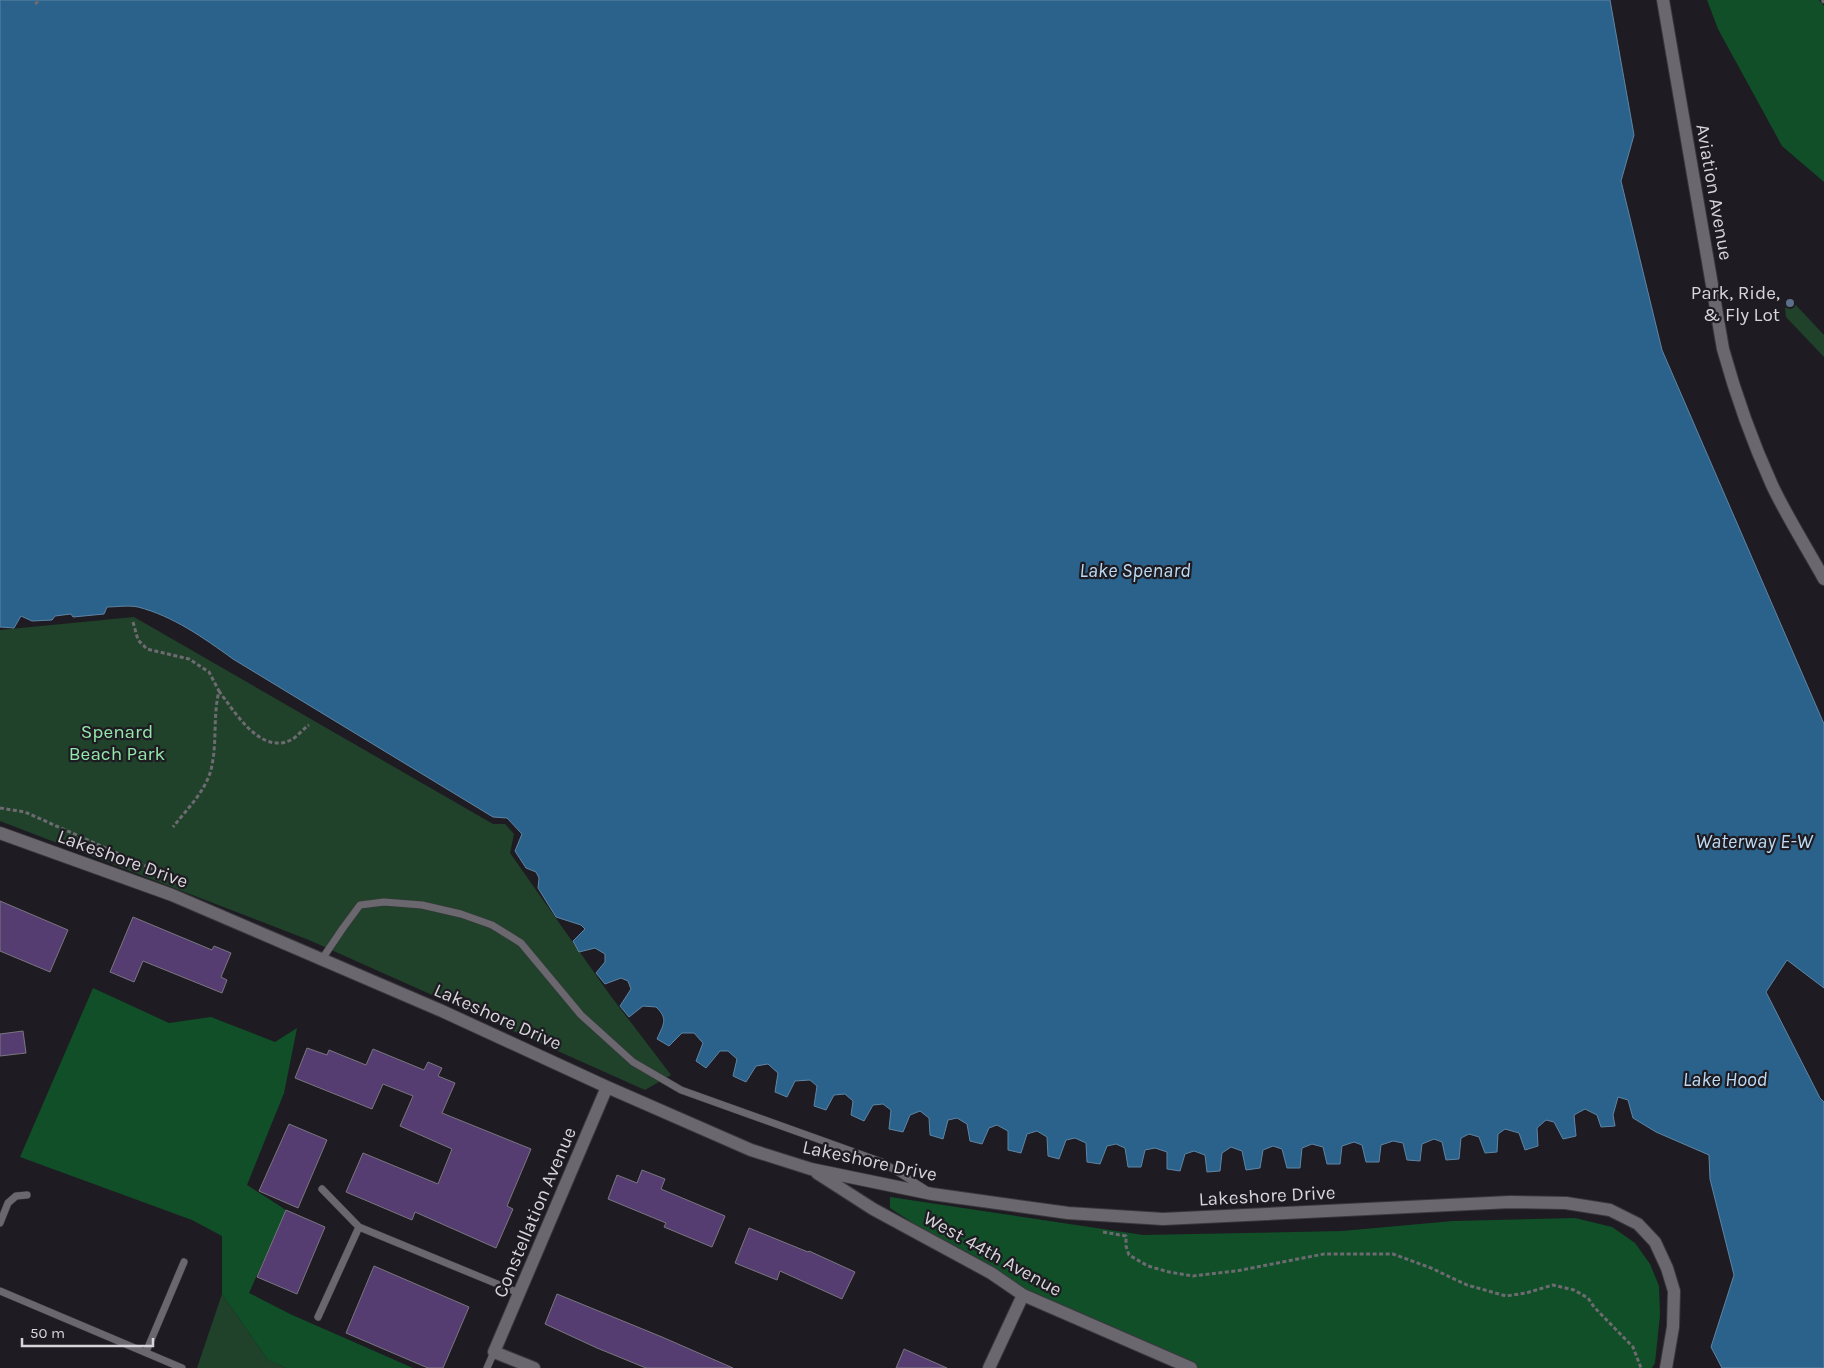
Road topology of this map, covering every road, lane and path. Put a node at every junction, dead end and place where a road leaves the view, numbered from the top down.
1 (40, 0) edge
2 (1662, 0) edge
3 (1822, 0) edge
4 (1824, 3) edge
5 (35, 4) dead end
6 (1824, 579) edge
7 (133, 622) dead end
8 (219, 691) junction
9 (309, 725) dead end
10 (0, 808) edge
11 (173, 827) dead end
12 (0, 833) edge
13 (182, 881) dead end
14 (322, 960) junction
15 (607, 1086) junction
16 (811, 1169) junction
17 (322, 1189) dead end
18 (932, 1194) junction
19 (27, 1195) dead end
20 (0, 1223) edge
21 (359, 1227) junction
22 (1097, 1231) dead end
23 (184, 1262) dead end
24 (0, 1291) edge
25 (519, 1293) junction
26 (1023, 1295) junction
27 (318, 1317) dead end
28 (146, 1352) junction
29 (494, 1352) junction
30 (182, 1368) edge
31 (487, 1368) edge
32 (534, 1368) edge
33 (989, 1368) edge
34 (1191, 1368) edge
35 (1640, 1368) edge
36 (1666, 1368) edge

1 - 5 path
2 - 6 street, Aviation Avenue
3 - 4 path
7 - 8 path
8 - 9 path
8 - 11 path
10 - 13 path
12 - 14 street, Lakeshore Drive
14 - 15 street, Lakeshore Drive
14 - 18 lane
15 - 16 street, Lakeshore Drive
15 - 25 street, Constellation Avenue
16 - 18 street, Lakeshore Drive
16 - 26 street, West 44th Avenue
17 - 21 lane
18 - 36 street, Lakeshore Drive
19 - 20 lane
21 - 25 lane
21 - 27 lane
22 - 35 path
23 - 28 lane
24 - 28 lane
25 - 29 street, Constellation Avenue
26 - 33 street
26 - 34 street, West 44th Avenue
28 - 30 lane
29 - 31 lane
29 - 32 street

